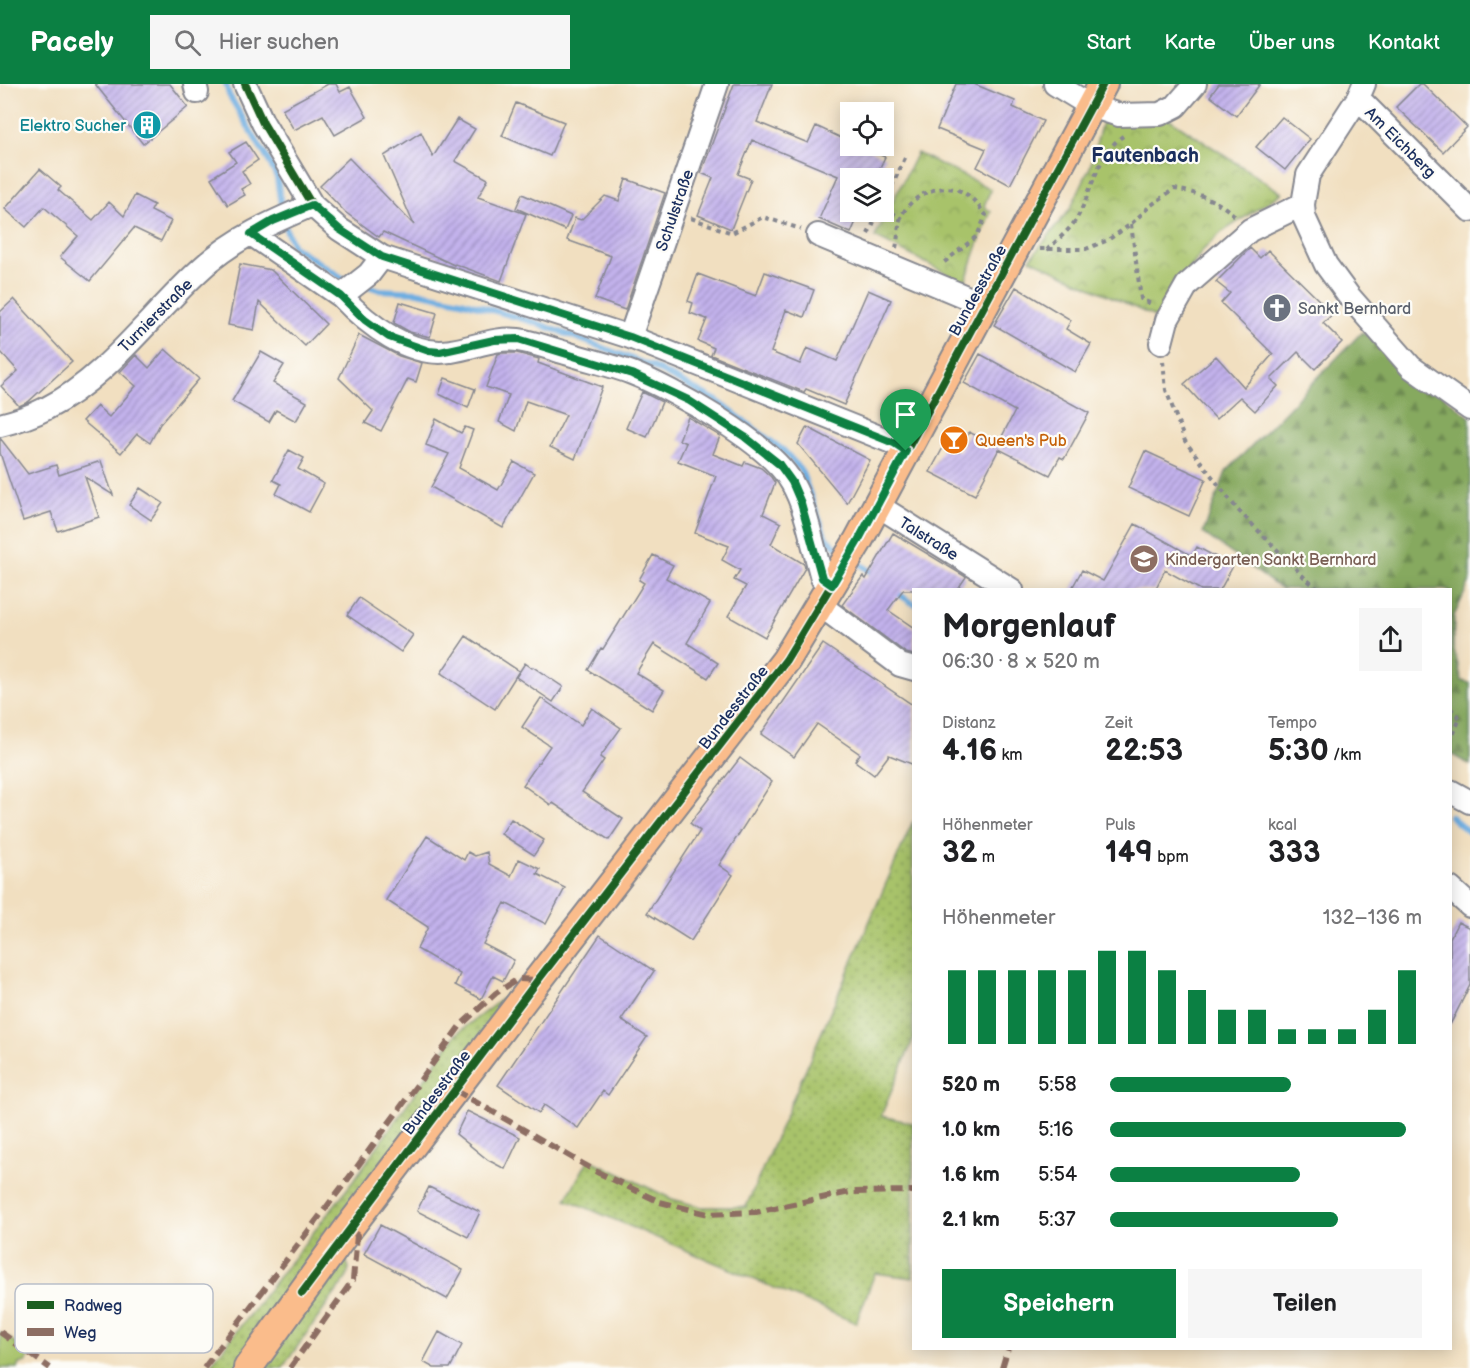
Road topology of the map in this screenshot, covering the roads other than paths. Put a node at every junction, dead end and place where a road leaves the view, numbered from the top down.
1 (245, 84) edge
2 (717, 84) edge
3 (1054, 84) edge
4 (1196, 84) edge
5 (1361, 91) edge
6 (1097, 95) edge
7 (1303, 204) junction
8 (305, 208) junction
9 (1470, 210) edge
10 (251, 234) junction
11 (818, 235) road end
12 (361, 279) junction
13 (985, 305) junction
14 (630, 337) junction
15 (1161, 343) road end
16 (1470, 410) edge
17 (0, 425) edge
18 (906, 451) junction
19 (878, 505) junction
20 (832, 585) junction
21 (1006, 587) edge
22 (912, 668) edge
23 (1452, 792) edge
24 (1470, 802) edge
25 (248, 1368) edge

1 - 8 street
2 - 14 street, Schulstraße
3 - 6 street
4 - 6 street
5 - 7 street, Am Eichberg
5 - 9 street, Am Eichberg
6 - 13 main road, Bundesstraße
7 - 15 street
7 - 16 street, Am Eichberg
8 - 10 street, Turnierstraße
8 - 12 street
10 - 12 street
10 - 17 street, Turnierstraße
11 - 13 street
12 - 14 street
12 - 20 street
13 - 18 main road, Bundesstraße
14 - 18 street
18 - 19 main road, Bundesstraße
19 - 20 main road, Bundesstraße
19 - 21 street, Talstraße
20 - 22 street
20 - 25 main road, Bundesstraße
23 - 24 street

